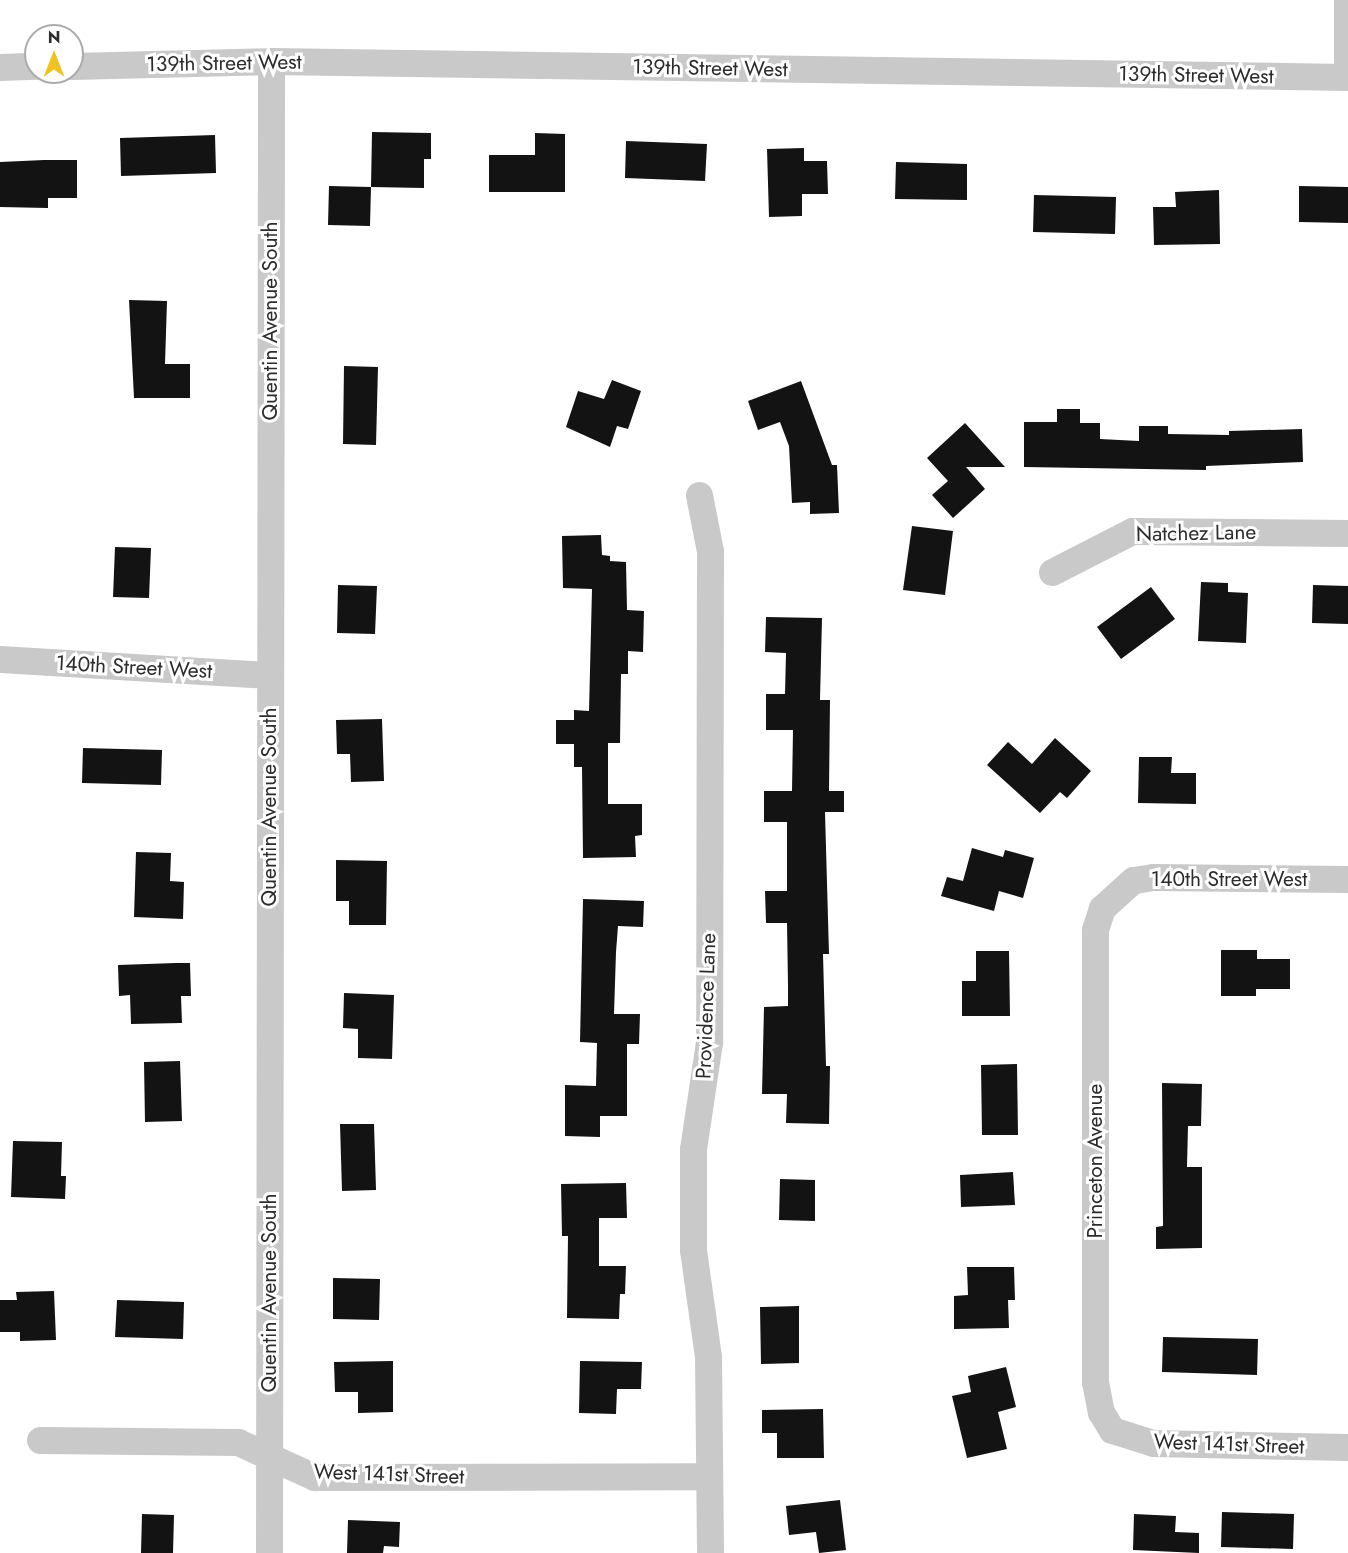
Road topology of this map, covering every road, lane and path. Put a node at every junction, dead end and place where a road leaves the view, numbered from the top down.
1 (1347, 0) edge
2 (271, 61) junction
3 (24, 66) edge
4 (84, 66) edge
5 (0, 67) edge
6 (1347, 77) edge
7 (699, 495) dead end
8 (1348, 532) edge
9 (1052, 572) dead end
10 (0, 659) edge
11 (269, 675) junction
12 (1348, 879) edge
13 (1114, 894) joint
14 (1112, 1430) joint
15 (40, 1440) dead end
16 (1348, 1447) edge
17 (268, 1455) junction
18 (708, 1476) junction
19 (269, 1553) edge
20 (710, 1553) edge

1 - 6 street
2 - 4 street, 139th Street West
2 - 6 street, 139th Street West
2 - 11 street, Quentin Avenue South
3 - 5 street
7 - 18 street, Providence Lane
8 - 9 street, Natchez Lane
10 - 11 street, 140th Street West
11 - 17 street, Quentin Avenue South
12 - 13 street, 140th Street West
13 - 14 street, Princeton Avenue
14 - 16 street, West 141st Street
15 - 17 street, West 141st Street
17 - 18 street, West 141st Street
17 - 19 street, Quentin Avenue South
18 - 20 street, Providence Lane

